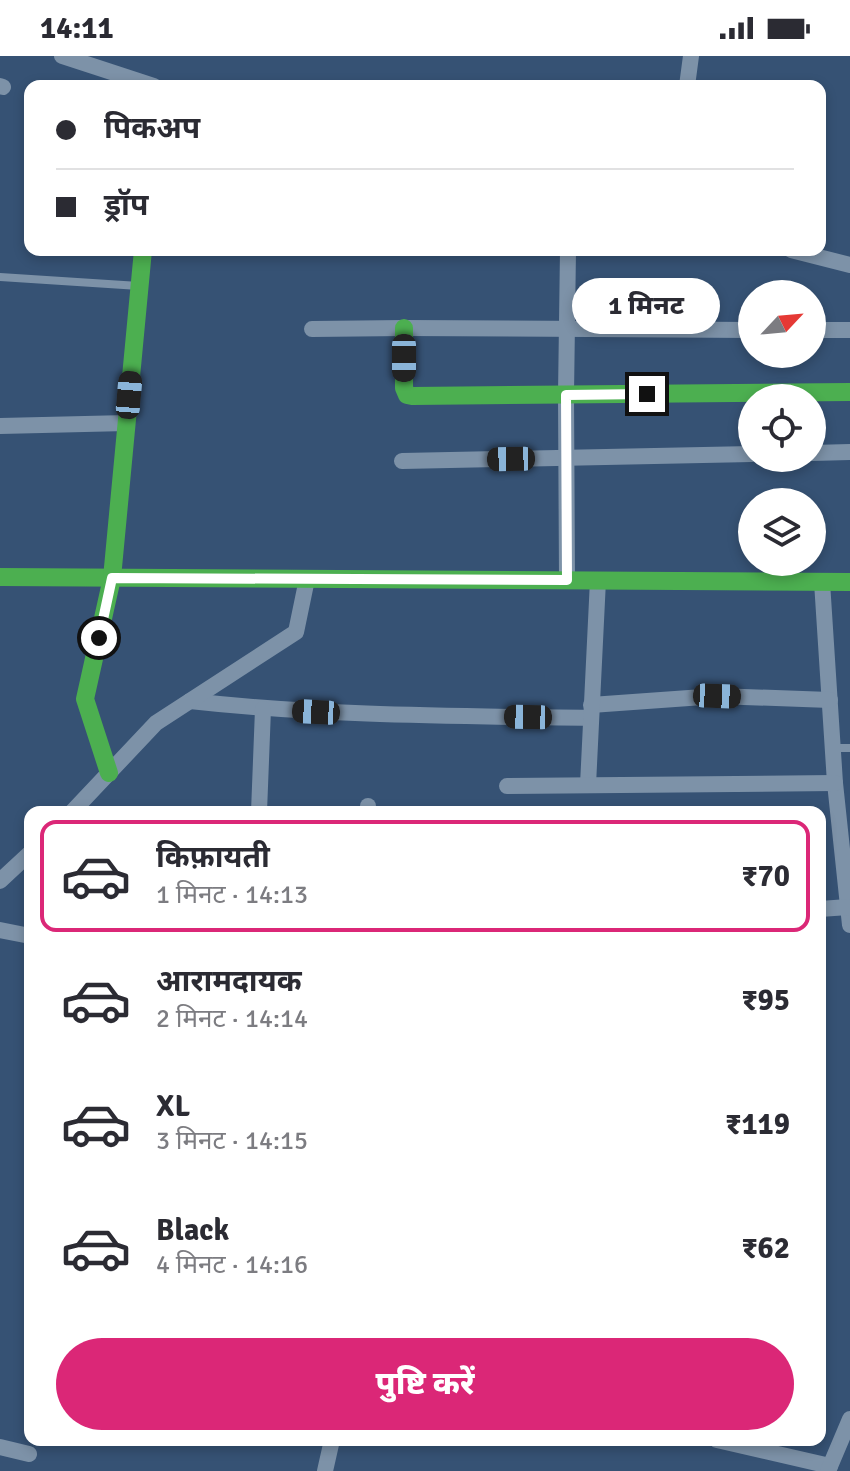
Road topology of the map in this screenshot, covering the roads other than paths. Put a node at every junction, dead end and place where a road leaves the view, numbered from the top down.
1 (62, 56) edge
2 (691, 56) edge
3 (136, 80) edge
4 (688, 80) edge
5 (142, 256) edge
6 (568, 256) edge
7 (815, 256) edge
8 (850, 265) edge
9 (0, 277) edge
10 (140, 286) junction
11 (404, 328) junction
12 (312, 329) dead end
13 (567, 329) junction
14 (738, 330) edge
15 (826, 330) edge
16 (850, 330) edge
17 (850, 392) edge
18 (566, 395) junction
19 (127, 423) junction
20 (0, 426) edge
21 (850, 452) edge
22 (826, 453) edge
23 (738, 454) edge
24 (566, 458) junction
25 (402, 461) dead end
26 (0, 577) edge
27 (112, 578) junction
28 (307, 579) junction
29 (567, 580) junction
30 (598, 580) junction
31 (822, 582) junction
32 (850, 582) edge
33 (830, 700) junction
34 (190, 701) junction
35 (263, 709) junction
36 (591, 712) junction
37 (842, 748) edge
38 (109, 773) junction
39 (835, 783) junction
40 (588, 785) junction
41 (507, 786) dead end
42 (78, 806) edge
43 (259, 806) edge
44 (24, 859) edge
45 (0, 881) edge
46 (848, 907) edge
47 (826, 909) edge
48 (850, 925) edge
49 (0, 930) edge
50 (24, 935) edge
51 (850, 1419) edge
52 (331, 1446) edge
53 (741, 1446) edge
54 (0, 1447) edge
55 (29, 1454) dead end
56 (829, 1468) edge
57 (325, 1471) edge

1 - 3 street
2 - 4 street
5 - 10 main road
6 - 13 street
7 - 8 street
9 - 10 lane
10 - 19 main road
11 - 12 street
11 - 13 street
11 - 18 main road
13 - 14 street
13 - 18 street
15 - 16 street
17 - 18 main road
18 - 24 street
19 - 20 street
19 - 27 main road
21 - 22 street
23 - 24 street
24 - 25 street
24 - 29 street
26 - 27 main road
27 - 28 main road
27 - 38 main road
28 - 29 main road
28 - 34 street
29 - 30 main road
30 - 31 main road
30 - 36 street
31 - 32 main road
31 - 33 street
33 - 36 street
33 - 37 street
34 - 35 street
34 - 38 street
35 - 36 street
35 - 43 street
36 - 40 street
37 - 39 street
38 - 42 street
39 - 40 street
39 - 46 street
40 - 41 street
44 - 45 street
46 - 47 street
46 - 48 street
49 - 50 street
51 - 56 street
52 - 57 street
53 - 56 street
54 - 55 street

